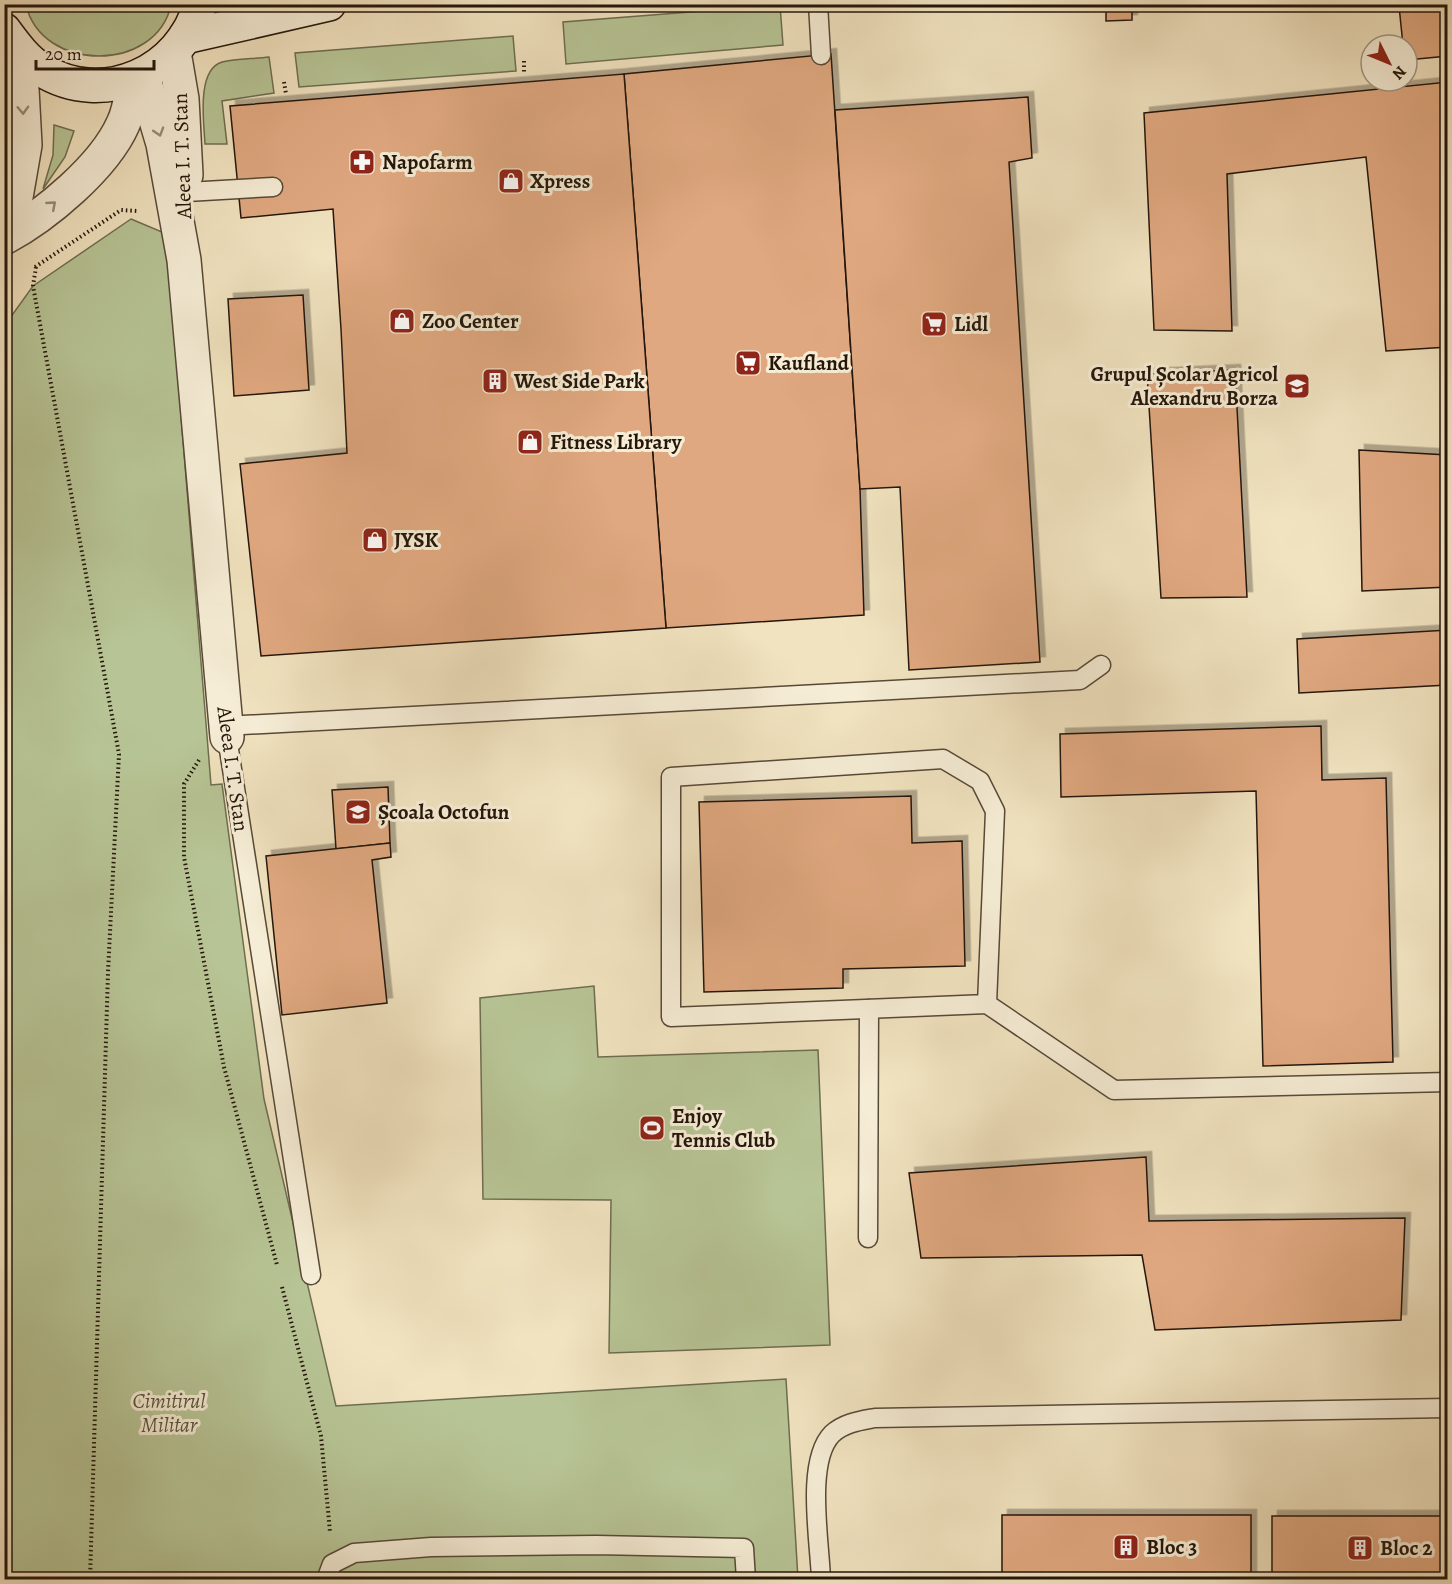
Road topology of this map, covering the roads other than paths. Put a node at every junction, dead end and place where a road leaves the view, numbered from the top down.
1 (200, 4) edge
2 (329, 4) edge
3 (818, 4) edge
4 (12, 41) edge
5 (180, 44) junction
6 (821, 55) dead end
7 (138, 78) junction
8 (273, 187) dead end
9 (187, 192) junction
10 (4, 232) edge
11 (4, 238) edge
12 (184, 260) junction
13 (1101, 665) dead end
14 (226, 732) junction
15 (987, 1004) junction
16 (869, 1009) junction
17 (1448, 1082) edge
18 (868, 1238) dead end
19 (311, 1275) dead end
20 (1448, 1408) edge
21 (329, 1572) edge
22 (746, 1580) edge
23 (821, 1580) edge

1 - 5 street
2 - 5 street
3 - 6 lane
4 - 7 street
4 -> 10 street
5 - 7 street
5 - 9 street, Aleea I. T. Stan
11 -> 7 street
7 -> 12 street, Aleea I. T. Stan
8 - 9 lane
9 - 12 street, Aleea I. T. Stan
12 - 14 street, Aleea I. T. Stan
13 - 14 lane
14 - 19 lane, Aleea I. T. Stan
15 - 16 lane
15 - 16 lane
15 - 17 lane
16 - 18 lane
20 - 23 lane
21 - 22 lane

